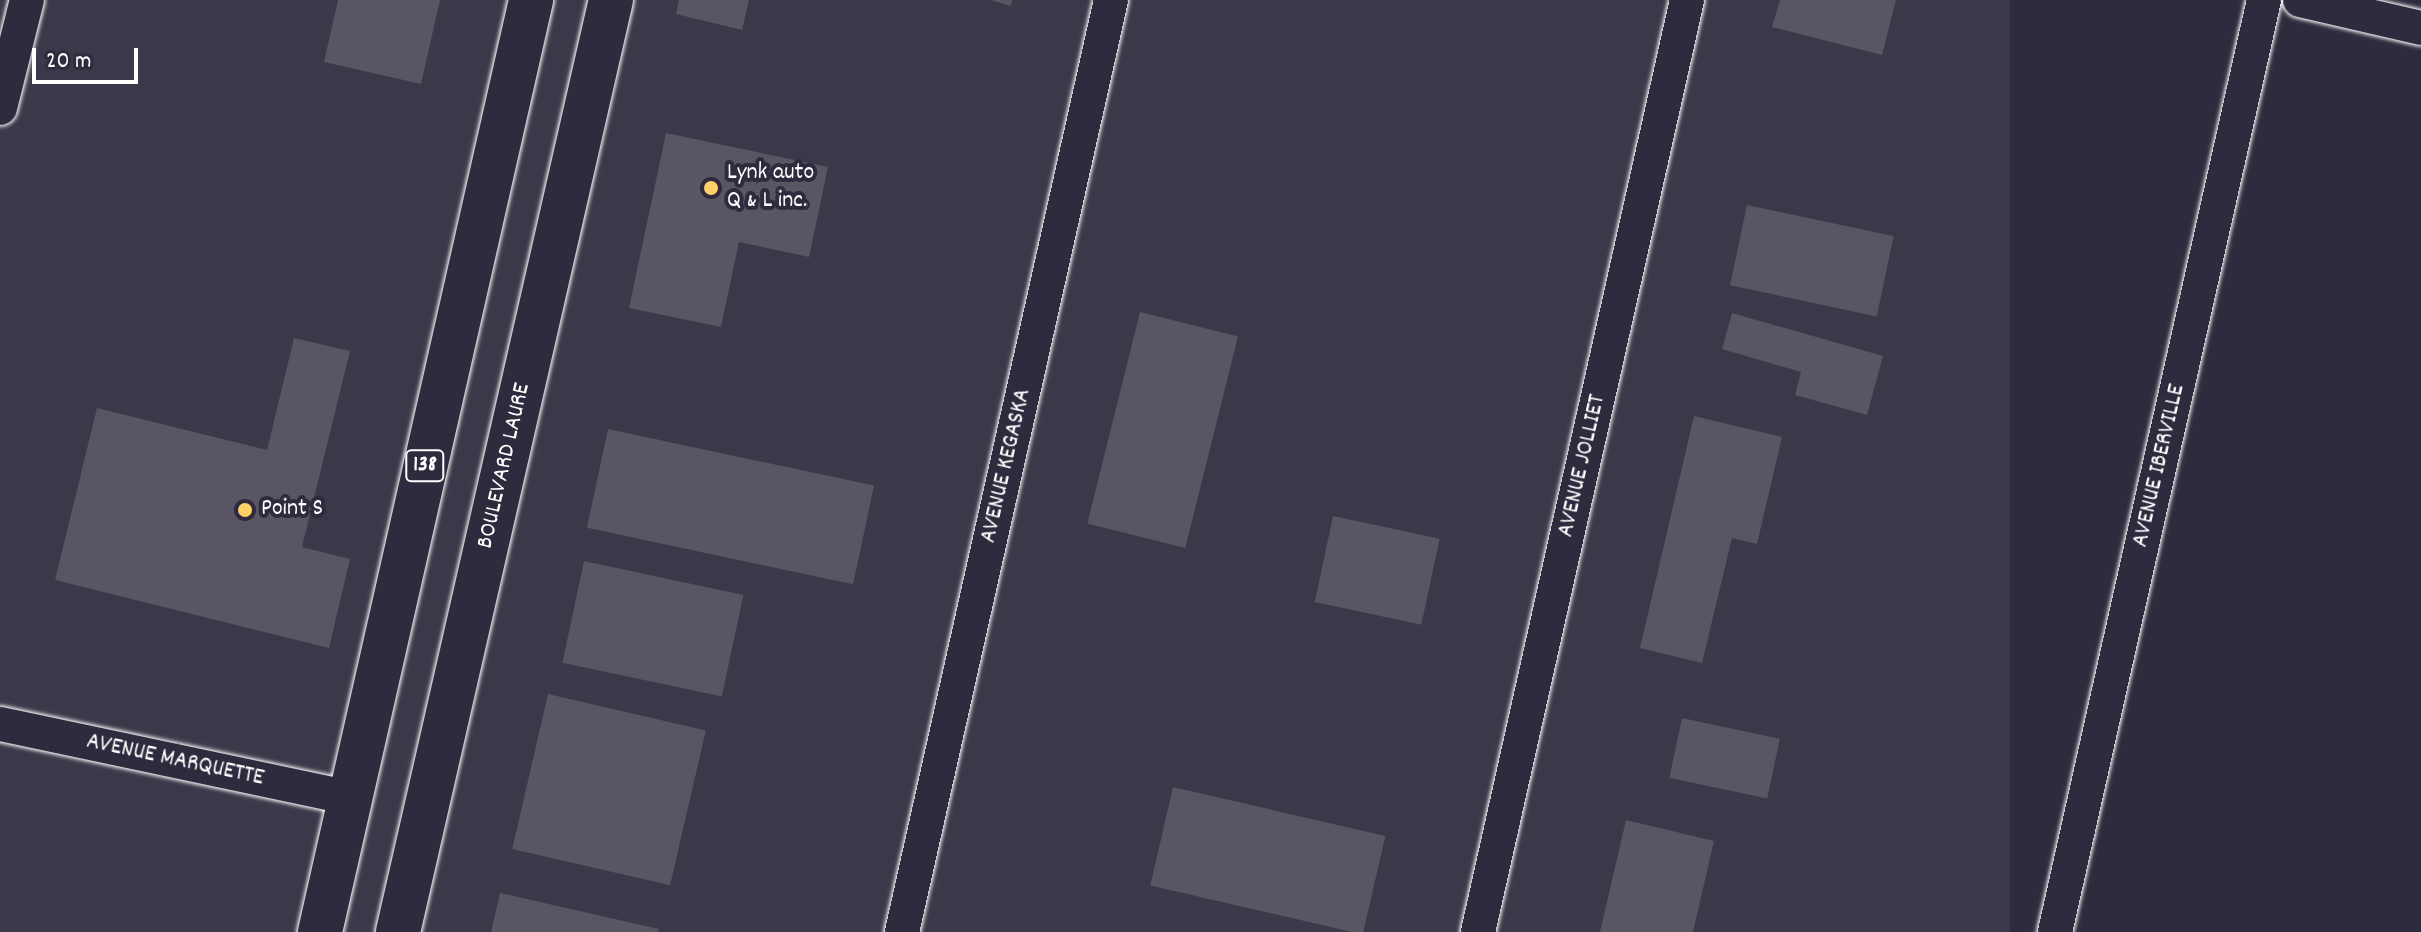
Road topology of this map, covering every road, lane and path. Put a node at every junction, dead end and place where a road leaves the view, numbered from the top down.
1 (27, 0) edge
2 (531, 0) edge
3 (611, 0) edge
4 (1111, 0) edge
5 (1687, 0) edge
6 (2264, 0) edge
7 (2300, 0) edge
8 (2421, 28) edge
9 (0, 108) edge
10 (0, 724) edge
11 (350, 798) junction
12 (320, 932) edge
13 (398, 932) edge
14 (902, 932) edge
15 (1478, 932) edge
16 (2055, 932) edge

1 - 9 street
2 - 11 highway, 138
3 - 13 highway, BOULEVARD LAURE
4 - 14 street, AVENUE KEGASKA
5 - 15 street, AVENUE JOLLIET
6 - 16 street, AVENUE IBERVILLE
7 - 8 street
10 - 11 street, AVENUE MARQUETTE
11 - 12 highway, 138

